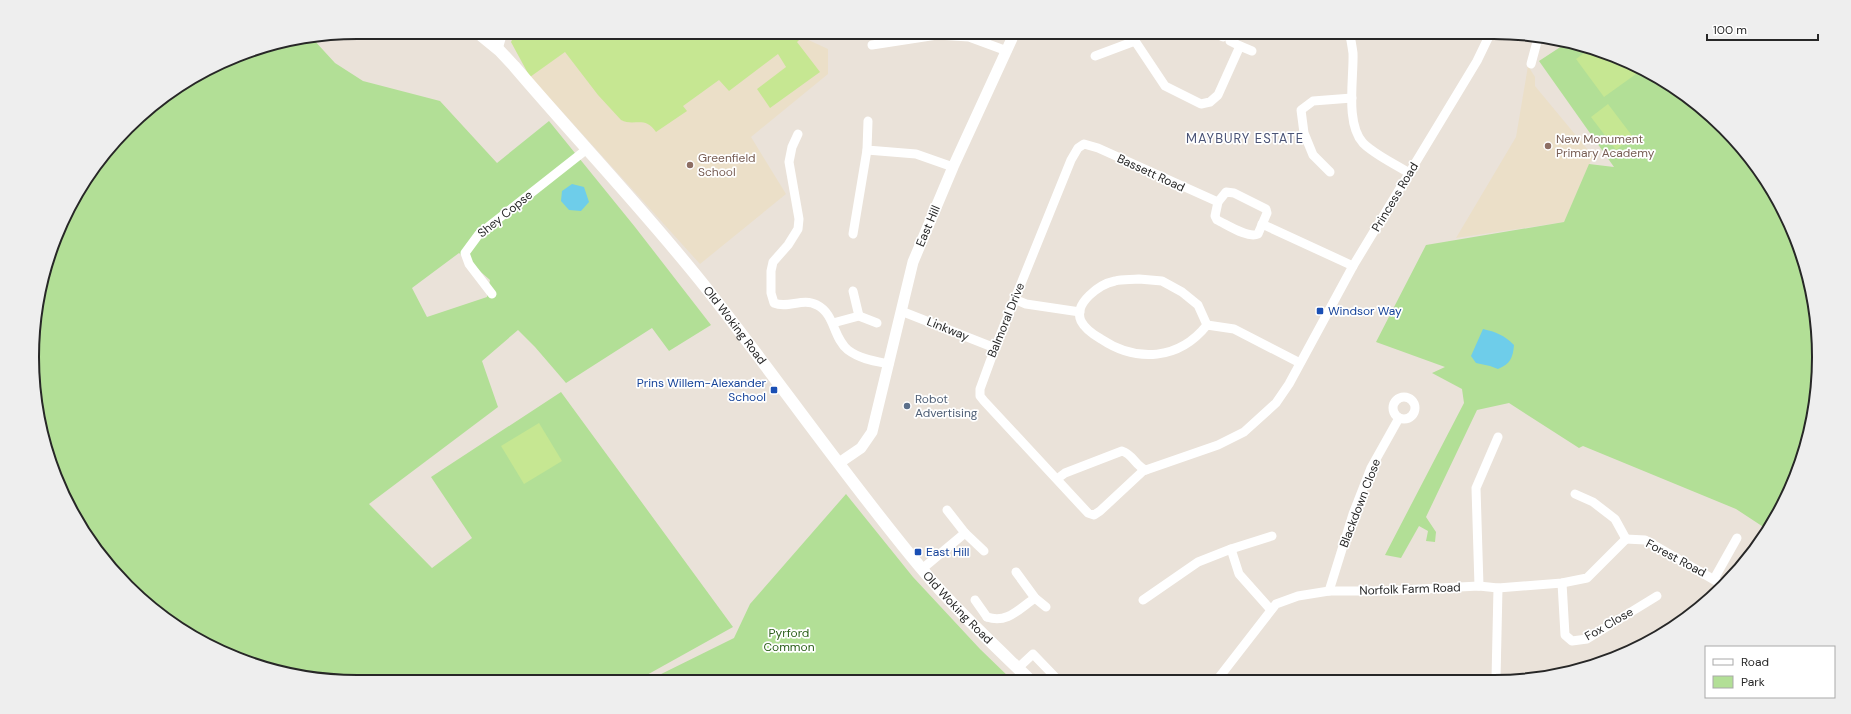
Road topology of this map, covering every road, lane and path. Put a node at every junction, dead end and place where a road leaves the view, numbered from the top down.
1 (486, 39) edge
2 (501, 39) edge
3 (908, 39) edge
4 (974, 39) edge
5 (1012, 39) edge
6 (1131, 39) edge
7 (1136, 39) edge
8 (1226, 39) edge
9 (1350, 39) edge
10 (1488, 39) edge
11 (1537, 42) edge
12 (872, 44) dead end
13 (1240, 46) junction
14 (498, 49) junction
15 (1006, 51) junction
16 (1252, 51) dead end
17 (1095, 56) dead end
18 (1531, 64) dead end
19 (1352, 98) junction
20 (868, 121) dead end
21 (798, 134) dead end
22 (1084, 144) joint
23 (588, 149) junction
24 (867, 150) junction
25 (953, 167) junction
26 (1330, 172) dead end
27 (1409, 173) junction
28 (1218, 202) junction
29 (1262, 224) junction
30 (853, 234) dead end
31 (1353, 266) junction
32 (853, 292) dead end
33 (492, 294) dead end
34 (1014, 299) junction
35 (901, 311) junction
36 (1080, 312) junction
37 (859, 316) junction
38 (833, 322) junction
39 (877, 323) dead end
40 (1207, 325) junction
41 (994, 348) junction
42 (1300, 363) junction
43 (889, 364) junction
44 (1399, 418) dead end
45 (1498, 437) dead end
46 (839, 463) junction
47 (1146, 470) junction
48 (1057, 479) junction
49 (1575, 494) dead end
50 (947, 510) dead end
51 (965, 532) junction
52 (1272, 536) dead end
53 (1736, 538) dead end
54 (1626, 539) junction
55 (1232, 549) junction
56 (984, 551) dead end
57 (922, 569) junction
58 (1016, 572) dead end
59 (1714, 579) junction
60 (1719, 582) edge
61 (1562, 583) junction
62 (1479, 586) junction
63 (1498, 588) junction
64 (1329, 591) junction
65 (1657, 596) dead end
66 (1035, 598) junction
67 (975, 600) dead end
68 (1143, 600) dead end
69 (1046, 607) dead end
70 (1272, 610) junction
71 (987, 617) junction
72 (972, 624) junction
73 (1018, 668) junction
74 (1025, 675) edge
75 (1053, 675) edge
76 (1221, 675) edge
77 (1497, 675) edge

1 - 14 main road, Old Woking Road
2 - 14 street
3 - 12 street
4 - 15 street
5 - 15 street, East Hill
6 - 17 street
7 - 13 street
8 - 13 street
9 - 19 street
10 - 27 street, Princess Road
11 - 18 street
13 - 16 street
14 - 23 main road, Old Woking Road
15 - 25 street, East Hill
19 - 26 street
19 - 27 street
20 - 24 street
21 - 38 street
22 - 28 street, Bassett Road
22 - 34 street, Balmoral Drive
23 - 33 street, Shey Copse
23 - 46 main road, Old Woking Road
24 - 25 street
24 - 30 street
25 - 35 street, East Hill
27 - 31 street, Princess Road
28 - 29 street
28 - 29 street
29 - 31 street
31 - 42 street, Princess Road
32 - 37 street
34 - 36 street
34 - 41 street, Balmoral Drive
35 - 41 street, Linkway
35 - 43 street, East Hill
36 - 40 street
36 - 40 street
37 - 38 street
37 - 39 street
38 - 43 street
40 - 42 street
41 - 48 street, Balmoral Drive
42 - 47 street, Balmoral Drive
43 - 46 street, East Hill
44 - 64 street, Blackdown Close
45 - 62 street
46 - 57 main road, Old Woking Road
47 - 48 street
47 - 48 street, Balmoral Drive
49 - 54 street
50 - 51 street
51 - 56 street
51 - 57 street
52 - 55 street
53 - 59 street
54 - 59 street, Forest Road
54 - 61 street, Norfolk Farm Road
55 - 68 street
55 - 70 street
57 - 72 main road, Old Woking Road
58 - 66 street
59 - 60 street, Forest Road
61 - 63 street, Norfolk Farm Road
61 - 65 street, Fox Close
62 - 63 street, Norfolk Farm Road
62 - 64 street, Norfolk Farm Road
63 - 77 street
64 - 70 street, Norfolk Farm Road
66 - 69 street
66 - 71 street
67 - 71 street
70 - 76 street, Norfolk Farm Road
71 - 72 street
72 - 73 main road, Old Woking Road
73 - 74 main road, Old Woking Road
73 - 75 street

